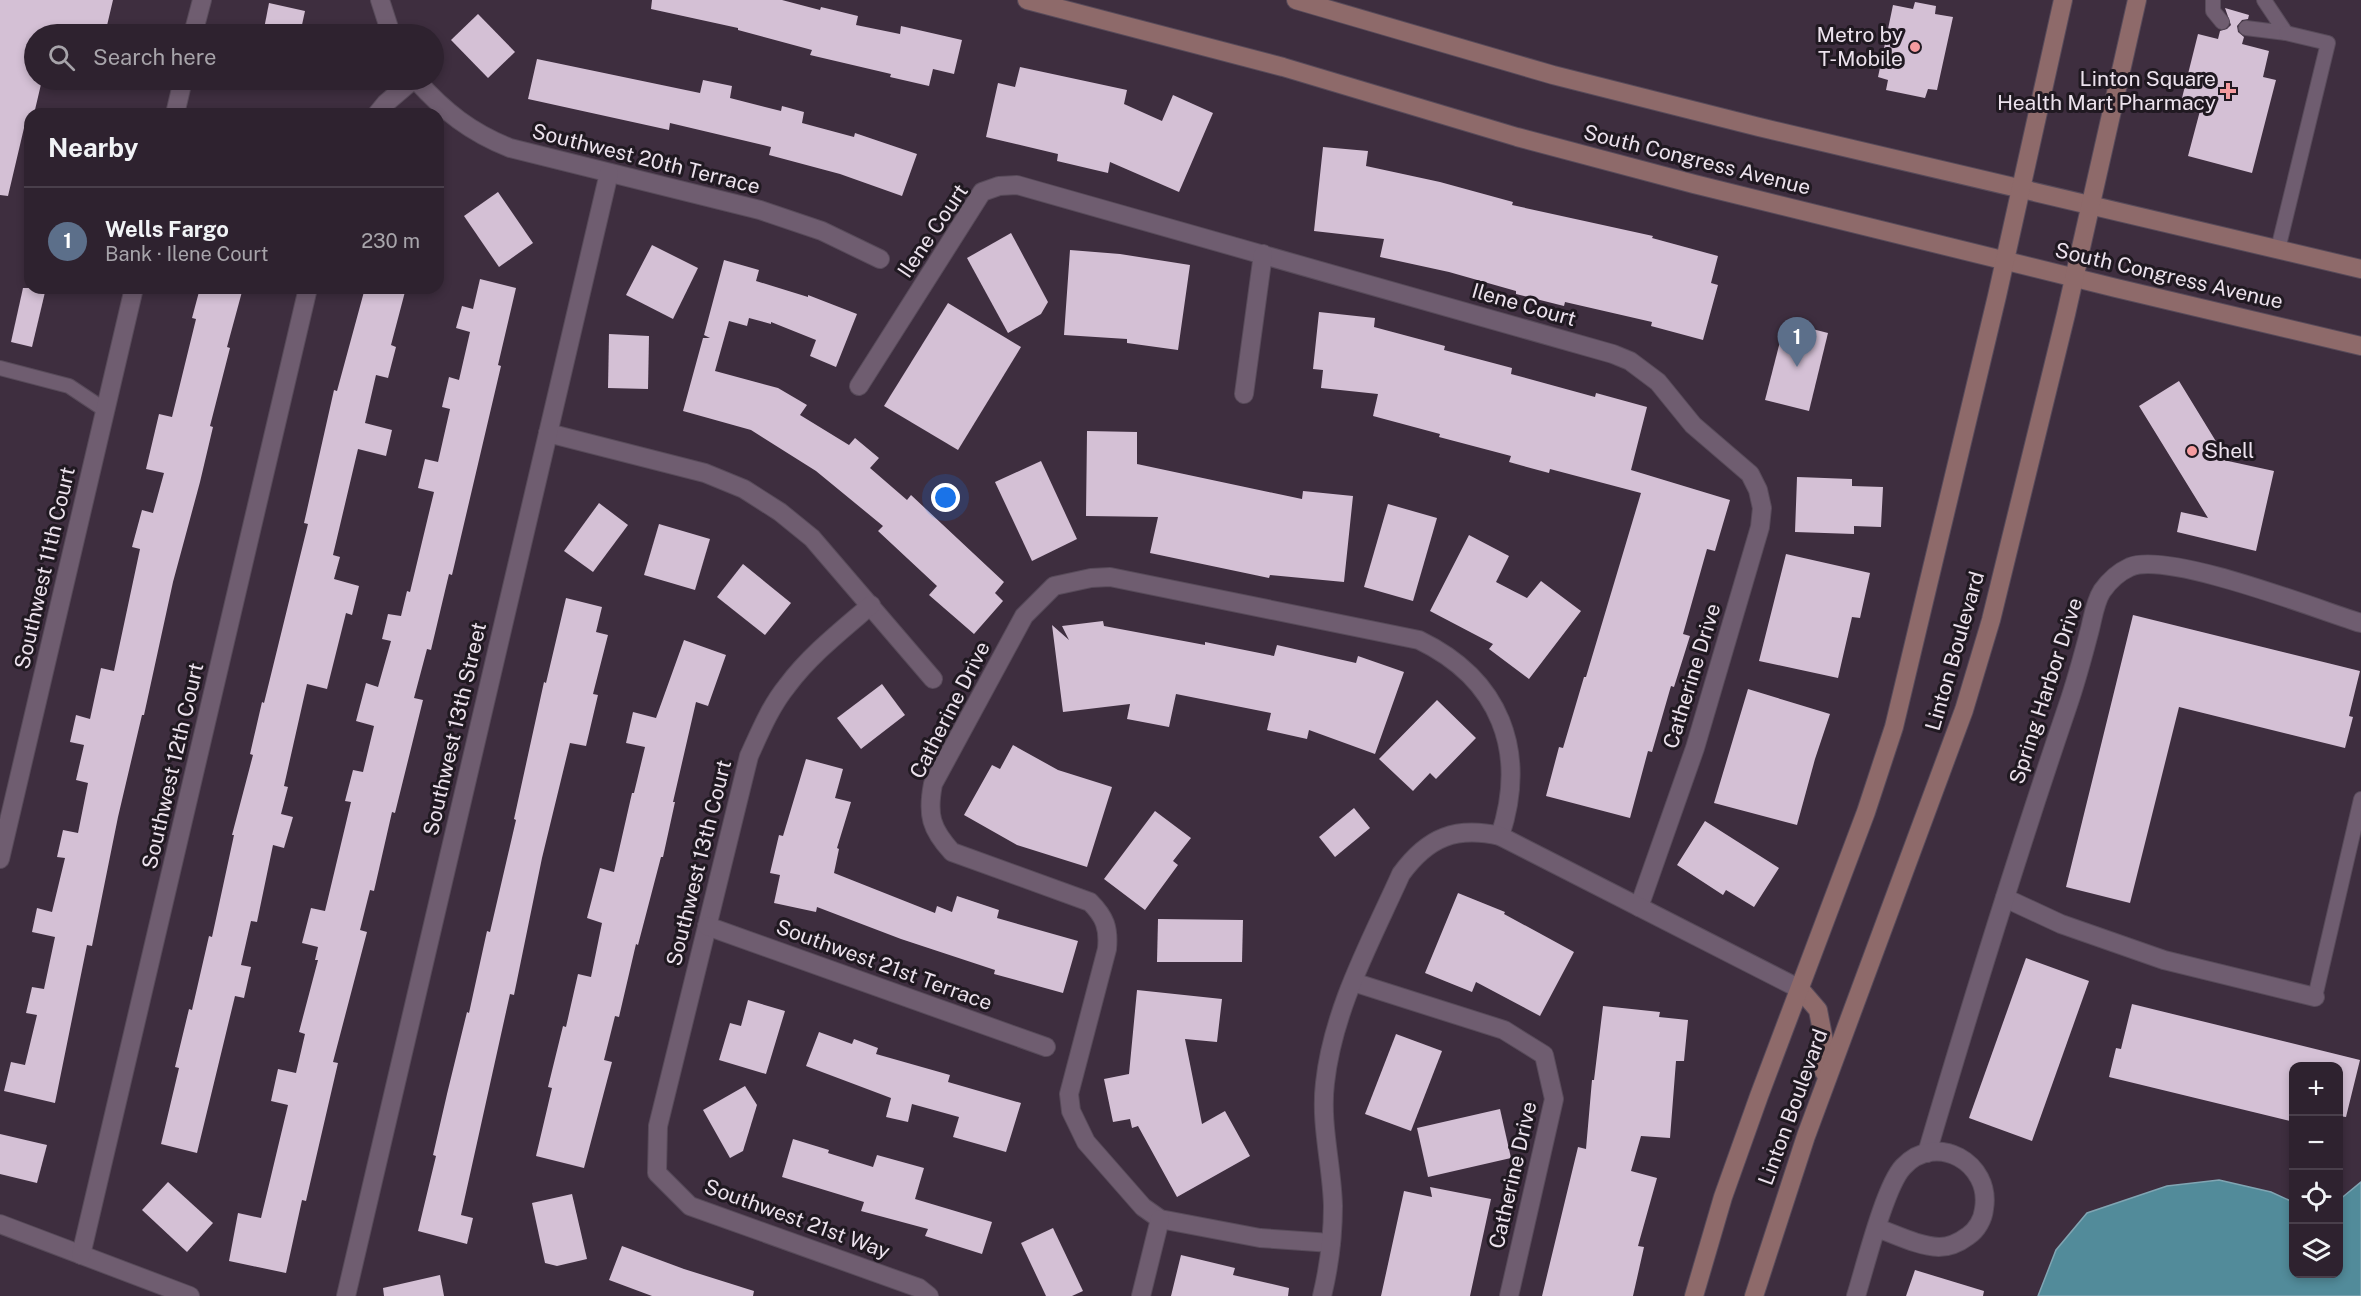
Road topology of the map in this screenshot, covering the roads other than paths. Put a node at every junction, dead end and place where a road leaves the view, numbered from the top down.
1 (201, 0) edge
2 (380, 0) edge
3 (1027, 0) edge
4 (1296, 0) edge
5 (2063, 0) edge
6 (2137, 0) edge
7 (2213, 0) edge
8 (2264, 0) edge
9 (2222, 22) dead end
10 (195, 24) edge
11 (387, 24) edge
12 (2246, 28) dead end
13 (2286, 33) junction
14 (181, 90) edge
15 (402, 90) edge
16 (425, 90) edge
17 (176, 108) edge
18 (382, 108) edge
19 (443, 108) edge
20 (444, 109) edge
21 (609, 173) junction
22 (2021, 189) junction
23 (2090, 205) junction
24 (2278, 249) junction
25 (1263, 254) junction
26 (880, 259) dead end
27 (2005, 260) junction
28 (2361, 269) edge
29 (2074, 278) junction
30 (133, 294) edge
31 (307, 294) edge
32 (2361, 346) edge
33 (0, 368) edge
34 (859, 386) dead end
35 (1244, 394) dead end
36 (105, 410) junction
37 (548, 433) junction
38 (1736, 462) joint
39 (871, 605) junction
40 (2361, 623) edge
41 (933, 679) dead end
42 (2361, 799) edge
43 (1500, 836) junction
44 (0, 859) edge
45 (2005, 898) junction
46 (1639, 907) junction
47 (707, 926) junction
48 (1353, 982) junction
49 (1800, 988) junction
50 (2315, 997) joint
51 (1046, 1047) dead end
52 (1823, 1088) junction
53 (1927, 1154) junction
54 (657, 1173) joint
55 (1160, 1219) junction
56 (0, 1224) edge
57 (1878, 1228) junction
58 (1331, 1243) junction
59 (81, 1254) junction
60 (190, 1296) edge
61 (346, 1296) edge
62 (929, 1296) edge
63 (1141, 1296) edge
64 (1322, 1296) edge
65 (1509, 1296) edge
66 (1694, 1296) edge
67 (1754, 1296) edge
68 (1856, 1296) edge

1 - 10 street
2 - 11 street
3 - 27 main road, South Congress Avenue
4 - 22 main road
5 - 22 main road, Linton Boulevard
6 - 23 main road, Linton Boulevard
7 - 9 lane
8 - 13 lane
12 - 13 lane
13 - 24 lane
14 - 17 street
15 - 18 street
16 - 19 street, Southwest 20th Terrace
20 - 21 street, Southwest 20th Terrace
21 - 26 street, Southwest 20th Terrace
21 - 37 street, Southwest 13th Street
22 - 23 main road
22 - 27 main road, Linton Boulevard
23 - 24 main road
23 - 29 main road, Linton Boulevard
24 - 28 main road
25 - 34 street, Ilene Court
25 - 35 street
25 - 38 street, Ilene Court
27 - 29 main road, South Congress Avenue
27 - 49 main road, Linton Boulevard
29 - 32 main road, South Congress Avenue
29 - 52 main road, Linton Boulevard
30 - 36 street, Southwest 11th Court
31 - 59 street, Southwest 12th Court
33 - 36 lane
36 - 44 street, Southwest 11th Court
37 - 39 street
37 - 61 street, Southwest 13th Street
38 - 46 street, Catherine Drive
39 - 41 street
39 - 47 street, Southwest 13th Court
40 - 45 street, Spring Harbor Drive
42 - 50 lane
43 - 46 street
43 - 48 street
43 - 55 street, Catherine Drive
45 - 50 street
45 - 53 street, Spring Harbor Drive
46 - 49 street
47 - 51 street, Southwest 21st Terrace
47 - 54 street, Southwest 13th Court
48 - 58 street
48 - 65 street, Catherine Drive
49 - 52 main road
49 - 66 main road, Linton Boulevard
52 - 67 main road, Linton Boulevard
53 - 57 street
53 - 57 street
54 - 62 street, Southwest 21st Way
55 - 58 street, Catherine Drive
55 - 63 street
56 - 59 street
57 - 68 street
58 - 64 street
59 - 60 street

